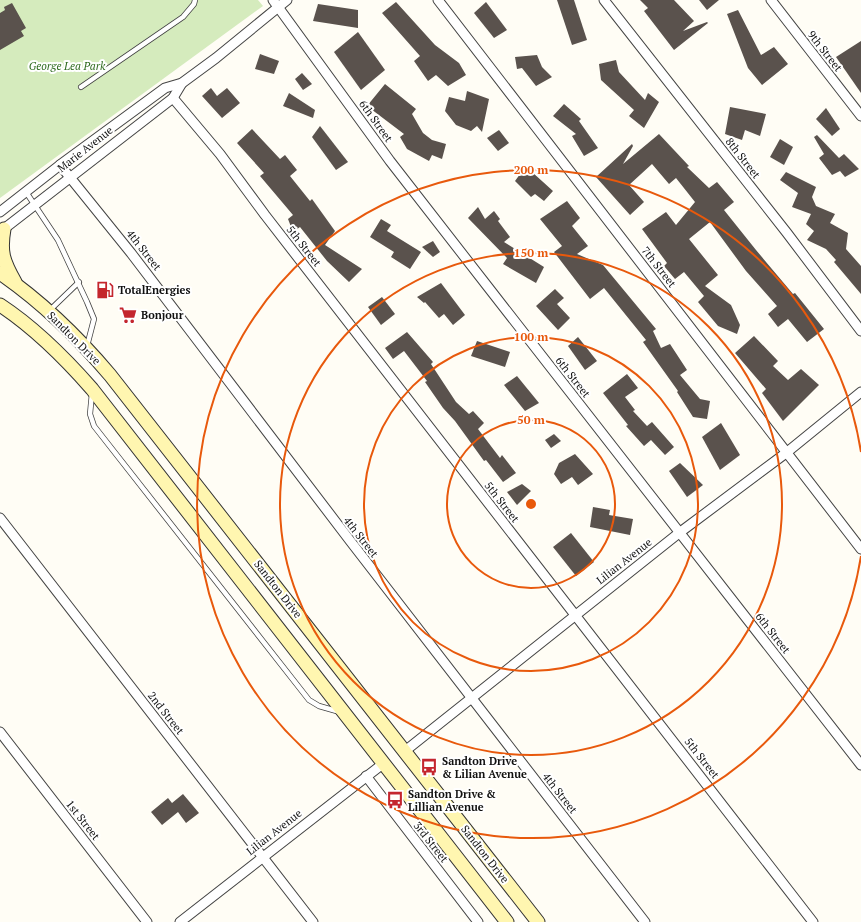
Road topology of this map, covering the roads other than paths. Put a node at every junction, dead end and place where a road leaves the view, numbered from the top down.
1 (195, 0) edge
2 (287, 0) edge
3 (438, 0) edge
4 (604, 0) edge
5 (771, 0) edge
6 (275, 3) edge
7 (182, 83) junction
8 (81, 88) dead end
9 (173, 98) junction
10 (861, 116) edge
11 (60, 165) junction
12 (70, 177) junction
13 (26, 192) junction
14 (35, 204) junction
15 (0, 212) edge
16 (2, 230) edge
17 (0, 273) edge
18 (79, 282) junction
19 (17, 285) junction
20 (0, 305) edge
21 (49, 311) junction
22 (861, 331) edge
23 (87, 347) junction
24 (92, 389) junction
25 (861, 392) edge
26 (786, 453) junction
27 (0, 518) edge
28 (679, 532) junction
29 (861, 549) edge
30 (576, 614) junction
31 (471, 698) junction
32 (344, 713) junction
33 (0, 732) edge
34 (405, 751) junction
35 (384, 763) junction
36 (861, 765) edge
37 (366, 776) junction
38 (262, 857) junction
39 (147, 922) edge
40 (180, 922) edge
41 (313, 922) edge
42 (478, 922) edge
43 (508, 922) edge
44 (538, 922) edge
45 (645, 922) edge
46 (813, 922) edge

1 - 8 lane
2 - 6 street, Marie Avenue
3 - 26 street, 7th Street
4 - 22 street, 8th Street
5 - 10 street, 9th Street
6 - 7 street, Marie Avenue
6 - 28 street, 6th Street
7 - 9 street, Marie Avenue
7 - 11 street, Marie Avenue
9 - 12 street, Marie Avenue
9 - 30 street, 5th Street
11 - 12 street, 4th Street
11 - 13 street, Marie Avenue
12 - 14 street, Marie Avenue
12 - 31 street, 4th Street
13 - 14 lane
13 - 15 street, Marie Avenue
14 - 16 street, Marie Avenue
14 - 18 lane
16 - 19 main road
17 - 19 main road, Sandton Drive
18 - 21 lane
18 - 23 lane
19 - 21 main road, Sandton Drive
20 - 24 main road, Sandton Drive
21 - 23 main road, Sandton Drive
23 - 34 main road, Sandton Drive
24 - 32 main road, Sandton Drive
24 - 32 lane
25 - 26 street, Lilian Avenue
26 - 28 street, Lilian Avenue
26 - 29 street, 7th Street
27 - 38 street, 2nd Street
28 - 30 street, Lilian Avenue
28 - 36 street, 6th Street
30 - 31 street, Lilian Avenue
30 - 46 street, 5th Street
31 - 34 street, Lilian Avenue
31 - 45 street, 4th Street
32 - 35 main road, Sandton Drive
33 - 39 street, 1st Street
34 - 44 main road, Sandton Drive
35 - 37 street, Lilian Avenue
35 - 43 main road, Sandton Drive
37 - 38 street, Lilian Avenue
37 - 42 street, 3rd Street
38 - 40 street, Lilian Avenue
38 - 41 street, 2nd Street

